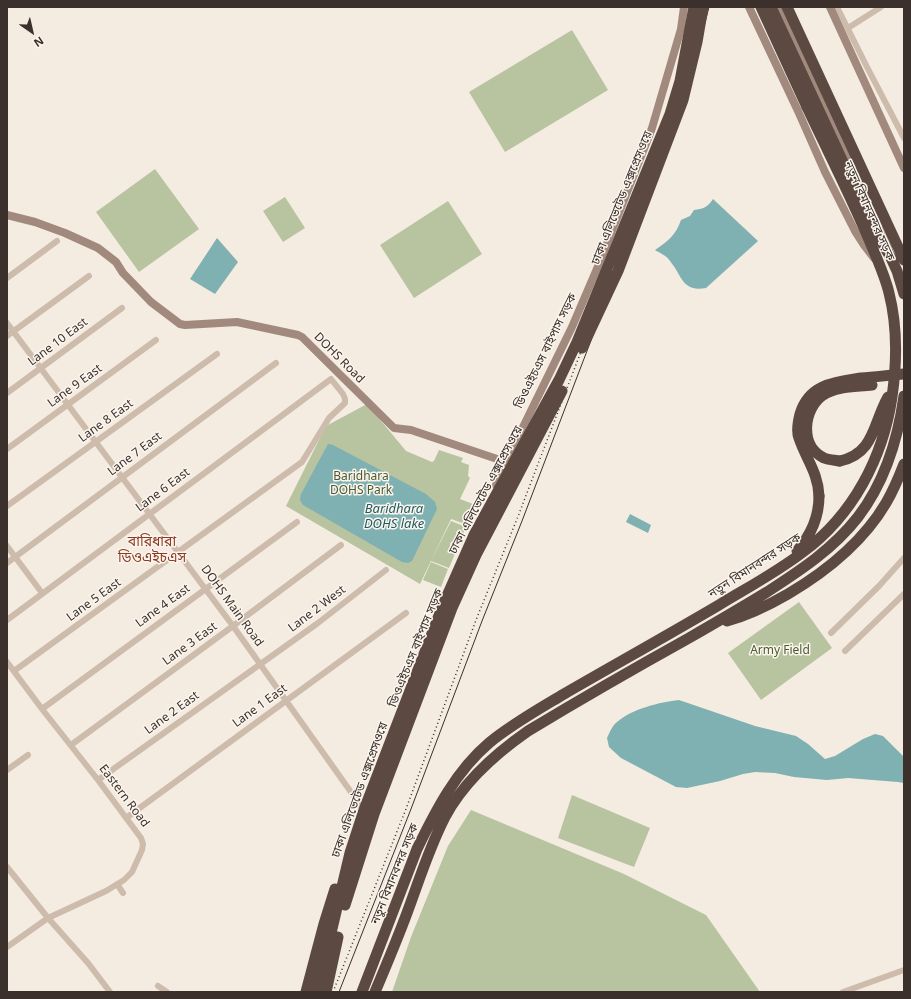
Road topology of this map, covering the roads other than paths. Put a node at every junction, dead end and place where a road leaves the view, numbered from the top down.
1 (684, 7) edge
2 (694, 7) edge
3 (702, 7) edge
4 (772, 7) edge
5 (778, 7) edge
6 (787, 7) edge
7 (830, 7) edge
8 (837, 7) edge
9 (881, 7) edge
10 (754, 9) edge
11 (784, 19) junction
12 (848, 28) junction
13 (761, 33) junction
14 (904, 138) edge
15 (904, 168) edge
16 (7, 215) edge
17 (57, 242) dead end
18 (891, 258) junction
19 (904, 260) edge
20 (878, 261) junction
21 (89, 276) dead end
22 (7, 278) edge
23 (904, 294) edge
24 (122, 308) dead end
25 (7, 323) edge
26 (13, 331) junction
27 (7, 336) edge
28 (156, 340) dead end
29 (217, 354) dead end
30 (276, 363) dead end
31 (41, 368) junction
32 (904, 374) edge
33 (331, 379) joint
34 (904, 381) edge
35 (893, 390) junction
36 (7, 393) edge
37 (904, 396) edge
38 (69, 404) junction
39 (904, 420) edge
40 (897, 434) junction
41 (96, 441) junction
42 (7, 449) edge
43 (506, 462) junction
44 (904, 464) edge
45 (122, 478) junction
46 (7, 506) edge
47 (150, 513) junction
48 (297, 522) dead end
49 (341, 545) dead end
50 (7, 546) edge
51 (179, 553) junction
52 (15, 557) junction
53 (904, 558) edge
54 (7, 563) edge
55 (785, 565) junction
56 (386, 570) dead end
57 (205, 588) junction
58 (42, 593) junction
59 (904, 594) edge
60 (406, 613) dead end
61 (7, 620) edge
62 (716, 623) junction
63 (233, 626) junction
64 (831, 633) dead end
65 (845, 651) dead end
66 (7, 662) edge
67 (259, 664) junction
68 (616, 664) junction
69 (14, 671) junction
70 (622, 676) junction
71 (287, 700) junction
72 (42, 709) junction
73 (71, 746) junction
74 (28, 755) dead end
75 (7, 770) edge
76 (98, 780) junction
77 (363, 809) junction
78 (126, 818) junction
79 (350, 853) junction
80 (7, 867) edge
81 (117, 884) junction
82 (123, 893) dead end
83 (48, 918) junction
84 (7, 947) edge
85 (384, 969) junction
86 (904, 970) edge
87 (158, 986) dead end
88 (110, 992) edge
89 (167, 992) edge
90 (306, 992) edge
91 (317, 992) edge
92 (326, 992) edge
93 (362, 992) edge
94 (376, 992) edge
95 (381, 992) edge
96 (843, 992) edge

1 - 43 street, ডিওএইচএস বাইপাস সড়ক
2 - 79 highway, ঢাকা এলিভেটেড এক্সপ্রেসওয়ে, bridge
3 - 92 highway, ঢাকা এলিভেটেড এক্সপ্রেসওয়ে, bridge
4 - 10 street
4 - 18 highway, নতুন বিমানবন্দর সড়ক, bridge
5 - 11 street
6 - 19 highway
7 - 15 street
8 - 12 street
9 - 12 street
10 - 13 street
10 - 20 highway, নতুন বিমানবন্দর সড়ক, bridge
11 - 13 street
11 - 18 street
12 - 14 street
13 - 20 street
16 - 43 street, DOHS Road
17 - 22 street
18 - 23 highway, নতুন বিমানবন্দর সড়ক
20 - 35 highway, নতুন বিমানবন্দর সড়ক
21 - 26 street
24 - 31 street, Lane 10 East
25 - 26 street, DOHS Main Road
26 - 27 street
26 - 31 street, DOHS Main Road
28 - 38 street, Lane 9 East
29 - 41 street, Lane 8 East
30 - 45 street, Lane 7 East
31 - 36 street, Lane 10 East
31 - 38 street, DOHS Main Road
32 - 55 highway, bridge
33 - 47 street, Lane 6 East
33 - 51 street, Lane 5 East
34 - 35 highway, bridge
35 - 55 highway, নতুন বিমানবন্দর সড়ক
37 - 40 highway, নতুন বিমানবন্দর সড়ক
38 - 41 street, DOHS Main Road
38 - 42 street, Lane 9 East
39 - 40 street
40 - 62 highway, নতুন বিমানবন্দর সড়ক
41 - 45 street, DOHS Main Road
41 - 46 street, Lane 8 East
43 - 77 street, ডিওএইচএস বাইপাস সড়ক
44 - 62 highway
45 - 47 street, DOHS Main Road
45 - 52 street, Lane 7 East
47 - 51 street, DOHS Main Road
47 - 58 street, Lane 6 East
48 - 57 street, Lane 4 East
49 - 63 street, Lane 3 East
50 - 52 street
51 - 57 street, DOHS Main Road
51 - 69 street, Lane 5 East
52 - 54 street, Lane 7 East
52 - 58 street
53 - 64 street
55 - 68 highway, নতুন বিমানবন্দর সড়ক
56 - 67 street, Lane 2 West
57 - 63 street, DOHS Main Road
57 - 72 street, Lane 4 East
58 - 61 street, Lane 6 East
59 - 65 street
60 - 71 street, Lane 1 East
62 - 70 highway, নতুন বিমানবন্দর সড়ক
63 - 67 street, DOHS Main Road
63 - 73 street, Lane 3 East
66 - 69 street, Eastern Road
67 - 71 street, DOHS Main Road
67 - 76 street, Lane 2 East
68 - 70 highway
68 - 93 highway, নতুন বিমানবন্দর সড়ক
69 - 72 street, Eastern Road
70 - 85 highway, নতুন বিমানবন্দর সড়ক
71 - 77 street, DOHS Main Road
71 - 78 street, Lane 1 East
72 - 73 street, Eastern Road
73 - 76 street, Eastern Road
74 - 75 street
76 - 78 street, Eastern Road
77 - 90 street, ডিওএইচএস বাইপাস সড়ক
78 - 81 street, Eastern Road
79 - 90 highway, bridge
79 - 91 highway, ঢাকা এলিভেটেড এক্সপ্রেসওয়ে, bridge
80 - 83 street
81 - 82 street
81 - 83 street, Eastern Road
83 - 84 street, Eastern Road
83 - 88 street
85 - 94 highway, নতুন বিমানবন্দর সড়ক
85 - 95 highway
86 - 96 street
87 - 89 street

